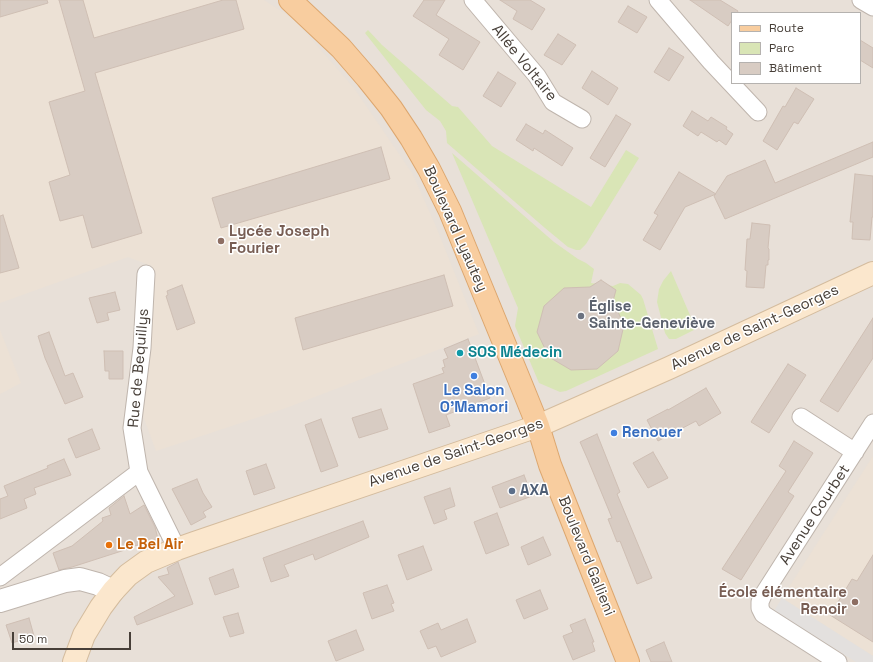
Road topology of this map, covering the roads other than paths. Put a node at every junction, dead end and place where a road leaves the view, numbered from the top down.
1 (473, 0) edge
2 (658, 0) edge
3 (861, 0) edge
4 (298, 3) edge
5 (873, 7) edge
6 (731, 83) edge
7 (732, 84) edge
8 (758, 112) dead end
9 (582, 119) dead end
10 (873, 272) edge
11 (146, 274) dead end
12 (801, 417) dead end
13 (873, 423) edge
14 (538, 426) junction
15 (855, 452) junction
16 (139, 472) junction
17 (176, 549) junction
18 (0, 577) edge
19 (113, 590) junction
20 (0, 601) edge
21 (74, 662) edge
22 (628, 662) edge
23 (838, 662) edge

1 - 9 street, Allée Voltaire
2 - 6 street
3 - 5 street
4 - 14 main road, Boulevard Lyautey
7 - 8 street
10 - 14 main road, Avenue de Saint-Georges
11 - 16 street, Rue de Bequillys
12 - 15 street
13 - 15 street, Avenue Courbet
14 - 17 main road, Avenue de Saint-Georges
14 - 22 main road, Boulevard Gallieni
15 - 23 street, Avenue Courbet
16 - 17 street, Rue de Bequillys
16 - 18 street
17 - 19 main road, Avenue de Saint-Georges
19 - 20 street
19 - 21 main road, Avenue de Saint-Georges

